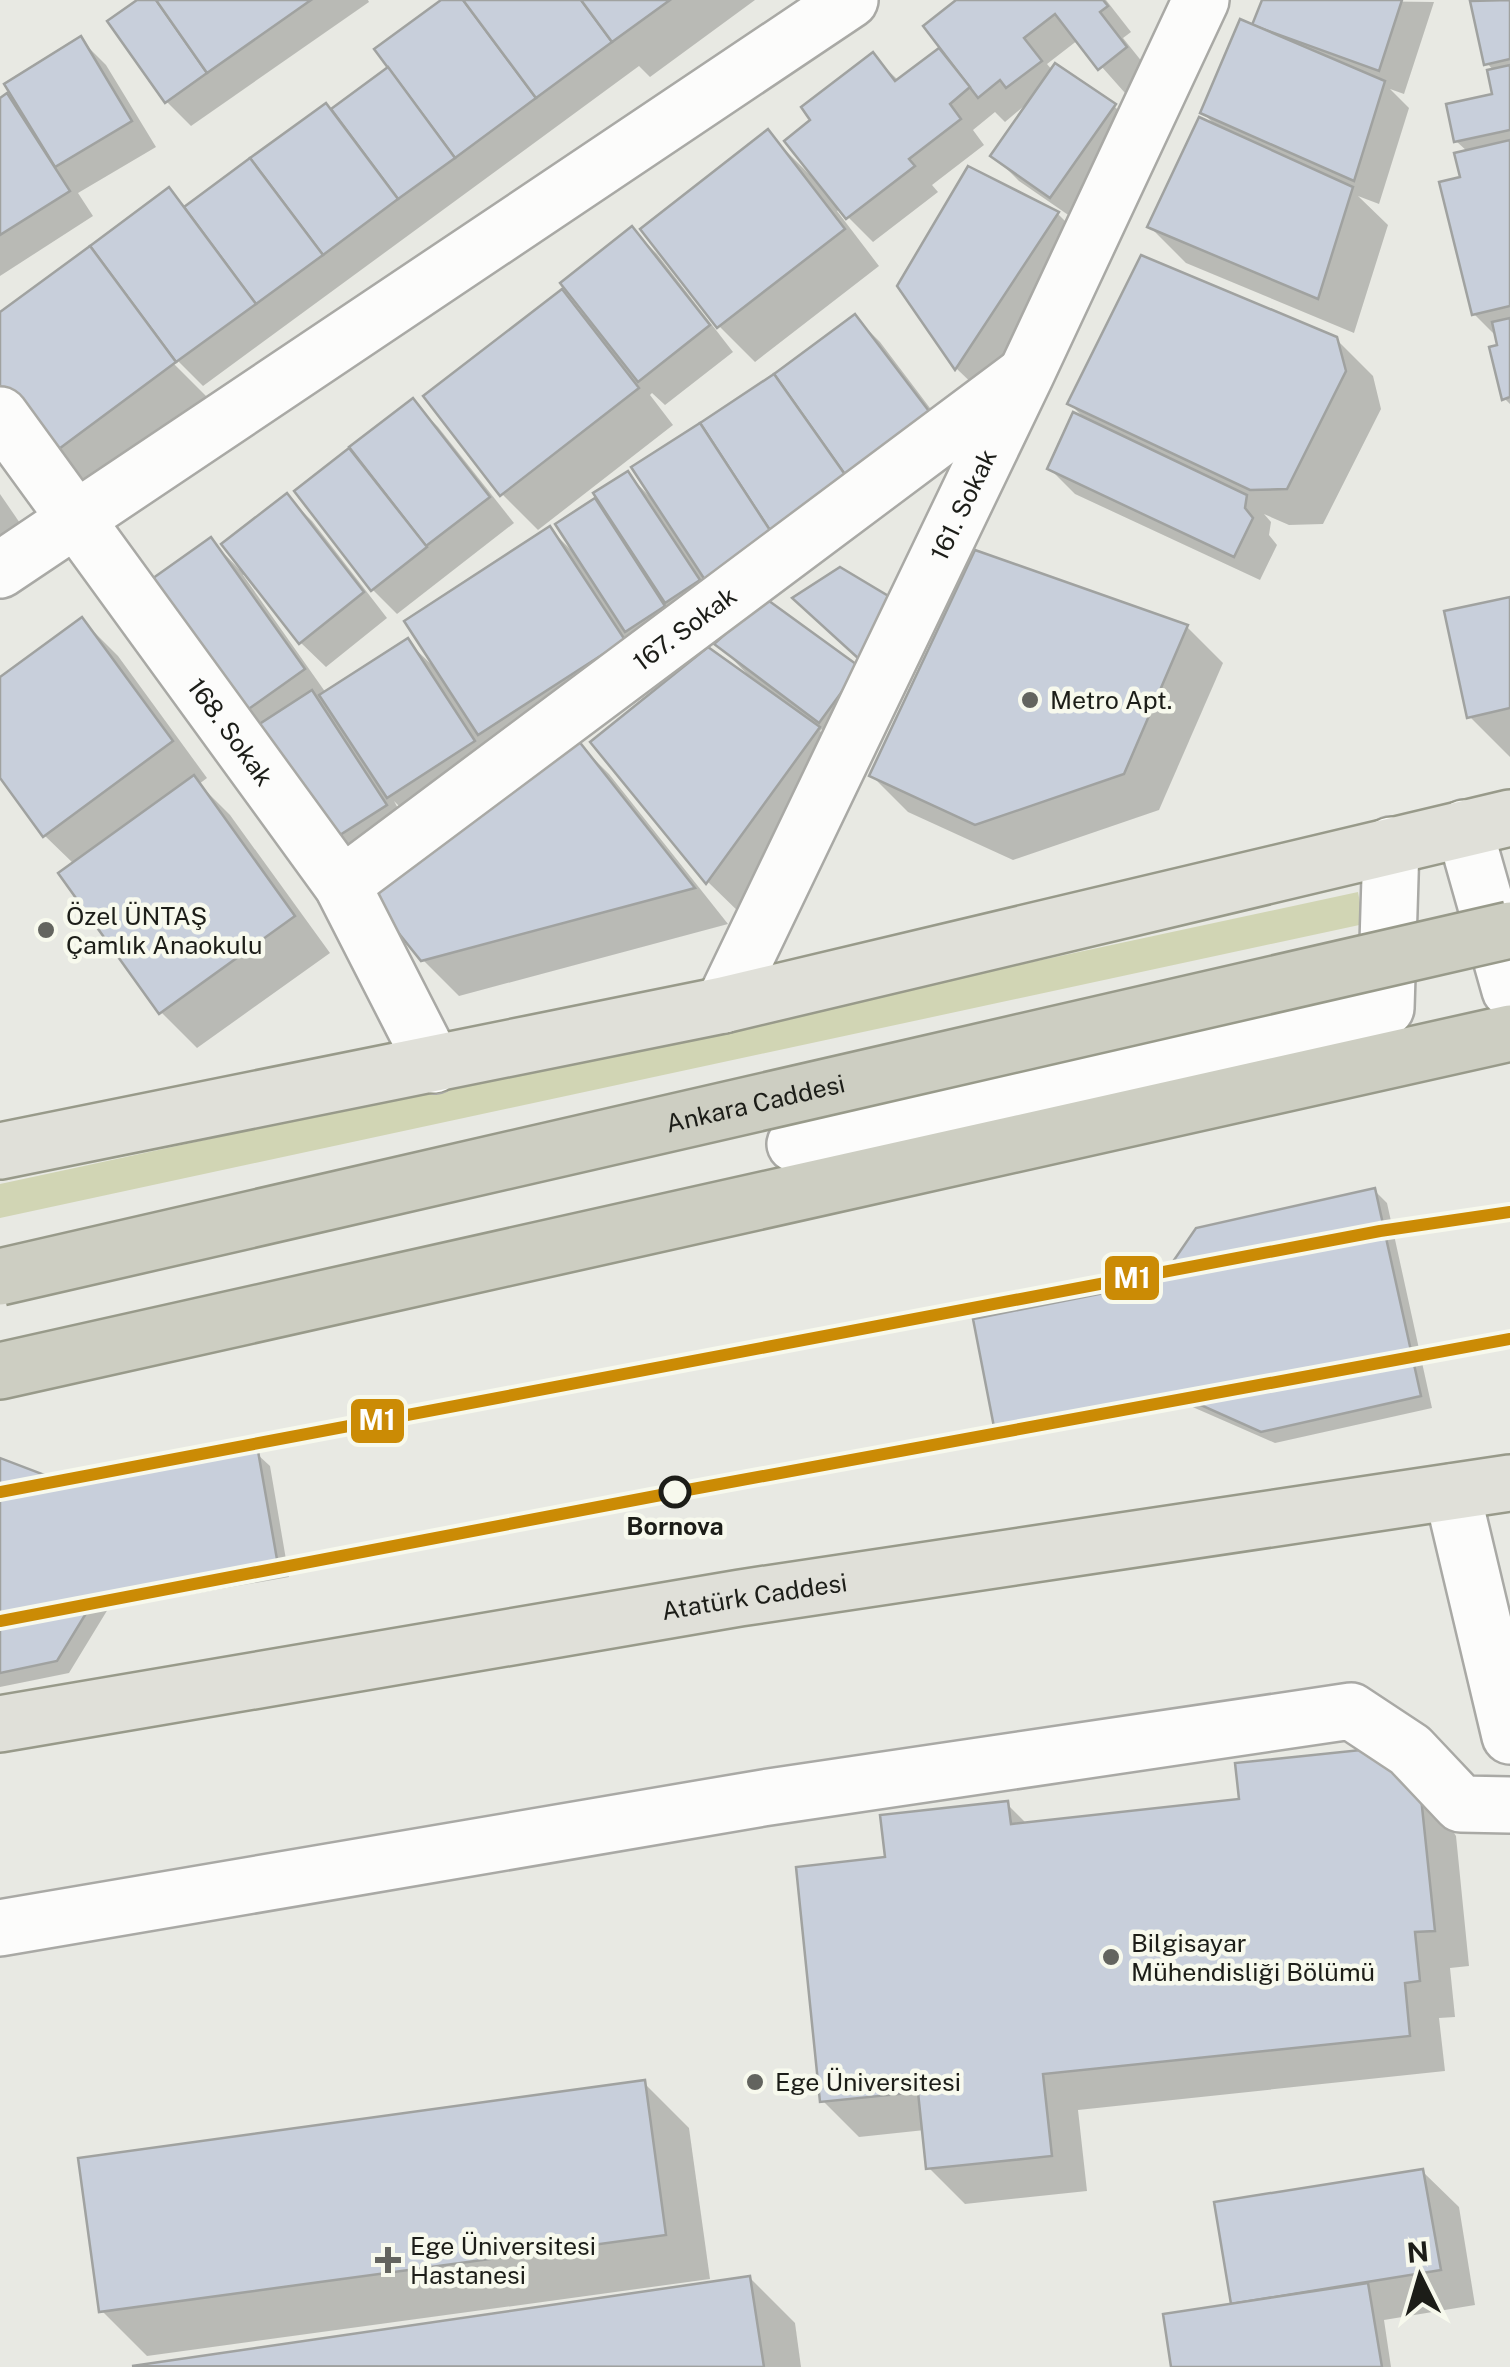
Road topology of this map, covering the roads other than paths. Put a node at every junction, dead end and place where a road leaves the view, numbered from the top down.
1 (850, 0) edge
2 (1200, 0) edge
3 (1026, 374) junction
4 (0, 415) edge
5 (74, 519) junction
6 (0, 570) edge
7 (1487, 823) edge
8 (1391, 845) junction
9 (342, 884) junction
10 (1508, 958) edge
11 (723, 1006) junction
12 (1510, 1032) edge
13 (434, 1065) junction
14 (795, 1144) dead end
15 (0, 1151) edge
16 (0, 1277) edge
17 (0, 1371) edge
18 (1510, 1483) edge
19 (1452, 1492) junction
20 (0, 1724) edge
21 (1510, 1736) edge
22 (1510, 1805) edge
23 (0, 1928) edge

1 - 5 street
2 - 3 street, 161. Sokak
3 - 9 street, 167. Sokak
3 - 11 street, 161. Sokak
4 - 5 street, 168. Sokak
5 - 6 street
5 - 9 street, 168. Sokak
7 - 8 main road
7 - 10 street
8 - 11 main road
8 - 14 street
9 - 13 street, 168. Sokak
10 - 16 highway, Ankara Caddesi, bridge
11 - 13 main road
12 - 17 highway
13 - 15 main road
18 - 19 main road, Atatürk Caddesi
19 - 20 main road, Atatürk Caddesi
19 - 21 street
22 - 23 street

